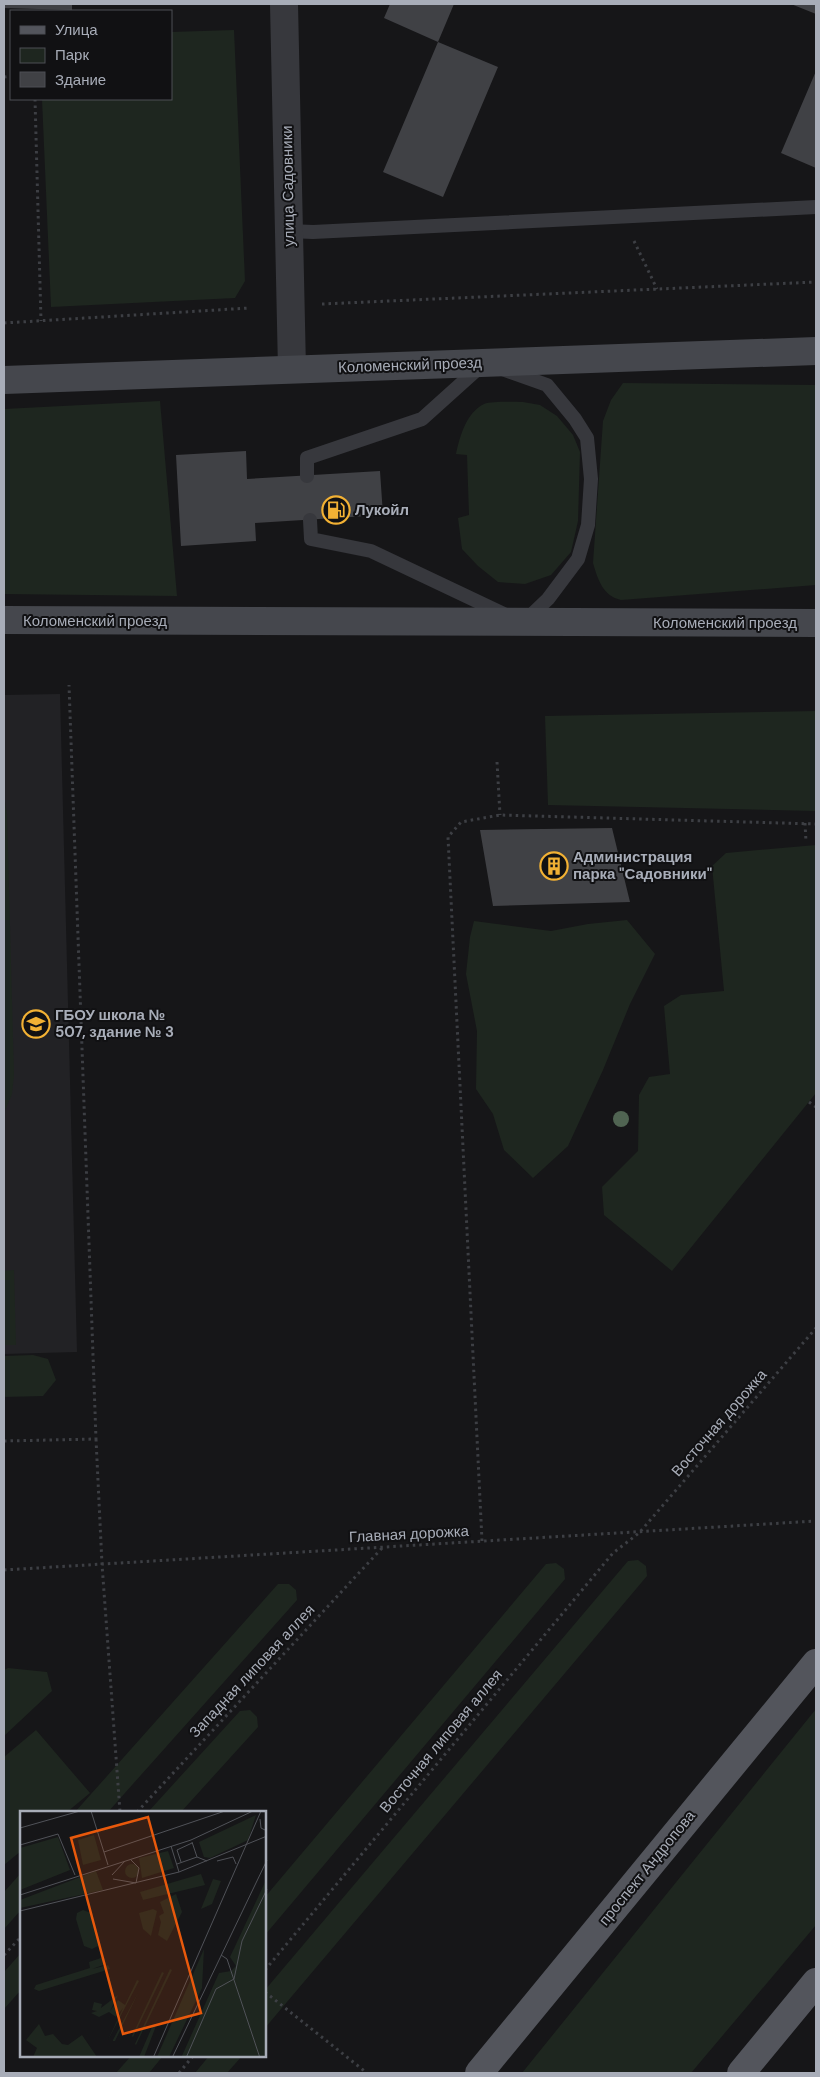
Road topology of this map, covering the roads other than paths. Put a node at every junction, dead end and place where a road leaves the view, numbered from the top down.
1 (284, 4) edge
2 (816, 207) edge
3 (289, 231) junction
4 (816, 351) edge
5 (484, 363) junction
6 (292, 369) junction
7 (4, 380) edge
8 (307, 476) dead end
9 (310, 520) dead end
10 (4, 620) edge
11 (522, 623) junction
12 (816, 623) edge
13 (816, 1663) edge
14 (816, 1982) edge
15 (479, 2073) edge
16 (741, 2073) edge

1 - 3 street, улица Садовники
2 - 3 lane
3 - 6 street, улица Садовники
4 - 5 main road, Коломенский проезд
5 - 6 main road, Коломенский проезд
5 - 8 lane
5 - 11 lane
6 - 7 main road, Коломенский проезд
9 - 11 lane
10 - 11 main road, Коломенский проезд
11 - 12 main road, Коломенский проезд
13 - 15 main road, проспект Андропова
14 - 16 main road

